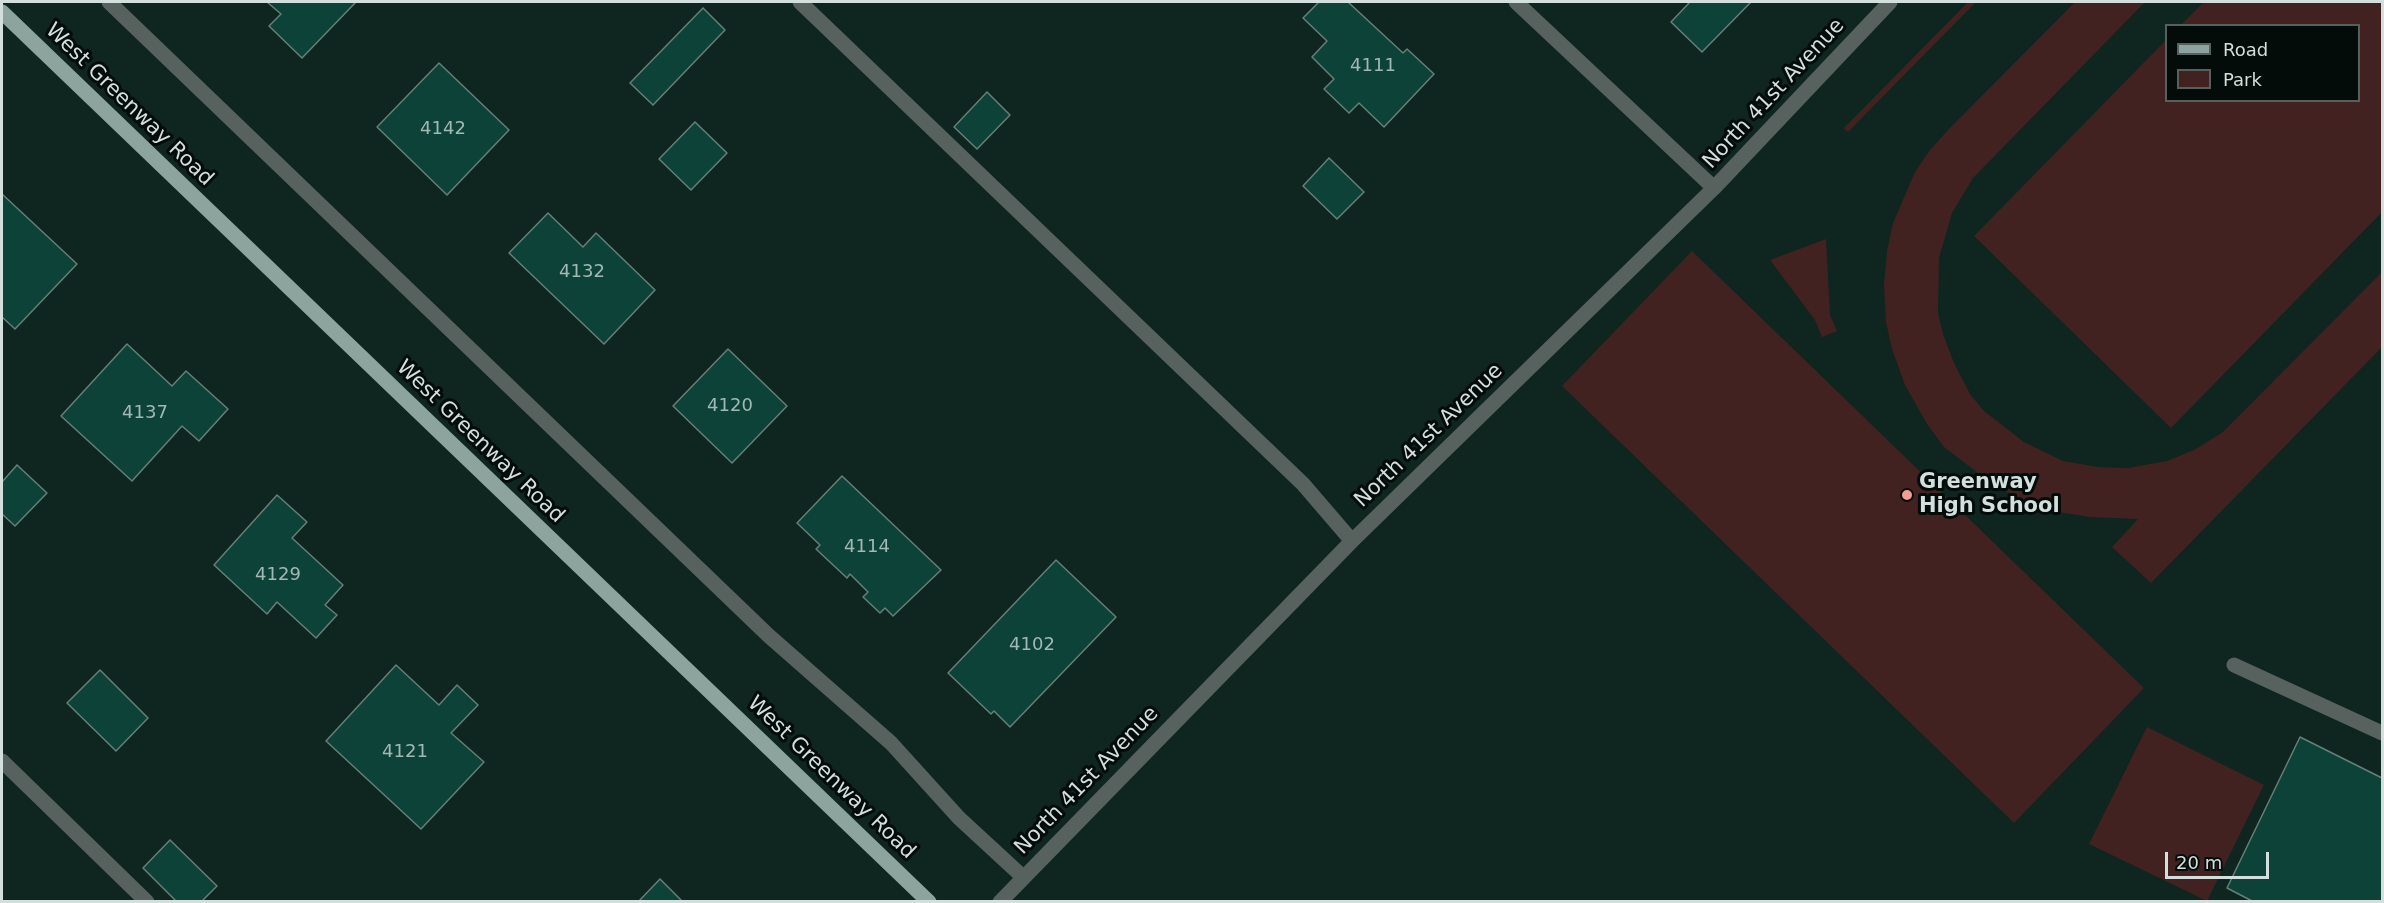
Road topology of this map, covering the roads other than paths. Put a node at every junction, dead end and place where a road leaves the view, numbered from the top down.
1 (109, 2) edge
2 (800, 2) edge
3 (1516, 2) edge
4 (1890, 2) edge
5 (2, 12) edge
6 (1714, 188) junction
7 (1352, 541) junction
8 (2234, 665) dead end
9 (2382, 733) edge
10 (2, 761) edge
11 (1023, 877) junction
12 (147, 902) edge
13 (929, 902) edge
14 (1000, 902) edge

1 - 11 street
2 - 7 street
3 - 6 street
4 - 6 street, North 41st Avenue
5 - 13 main road, West Greenway Road
6 - 7 street, North 41st Avenue
7 - 11 street, North 41st Avenue
8 - 9 street
10 - 12 street
11 - 14 street, North 41st Avenue

